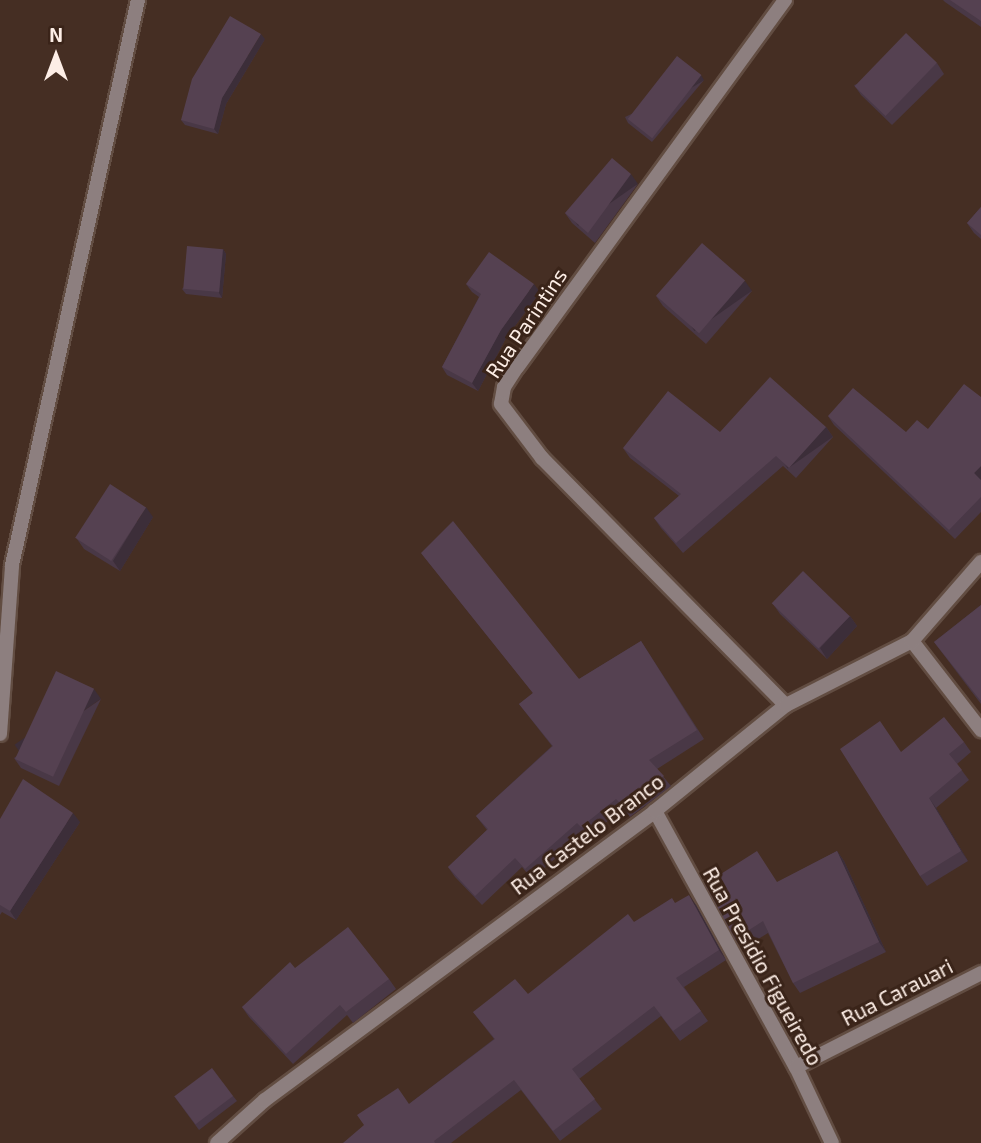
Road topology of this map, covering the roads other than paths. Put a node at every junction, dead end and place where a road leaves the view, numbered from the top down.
1 (138, 0) edge
2 (785, 0) edge
3 (981, 562) edge
4 (912, 641) junction
5 (786, 705) junction
6 (981, 730) edge
7 (0, 734) edge
8 (654, 811) junction
9 (981, 973) edge
10 (796, 1068) junction
11 (216, 1143) edge
12 (832, 1143) edge

1 - 7 street
2 - 5 street, Rua Parintins
3 - 4 street, Rua Castelo Branco
4 - 5 street, Rua Castelo Branco
4 - 6 street
5 - 8 street, Rua Castelo Branco
8 - 10 street, Rua Presídio Figueiredo
8 - 11 street, Rua Castelo Branco
9 - 10 street, Rua Carauari
10 - 12 street, Rua Presídio Figueiredo

